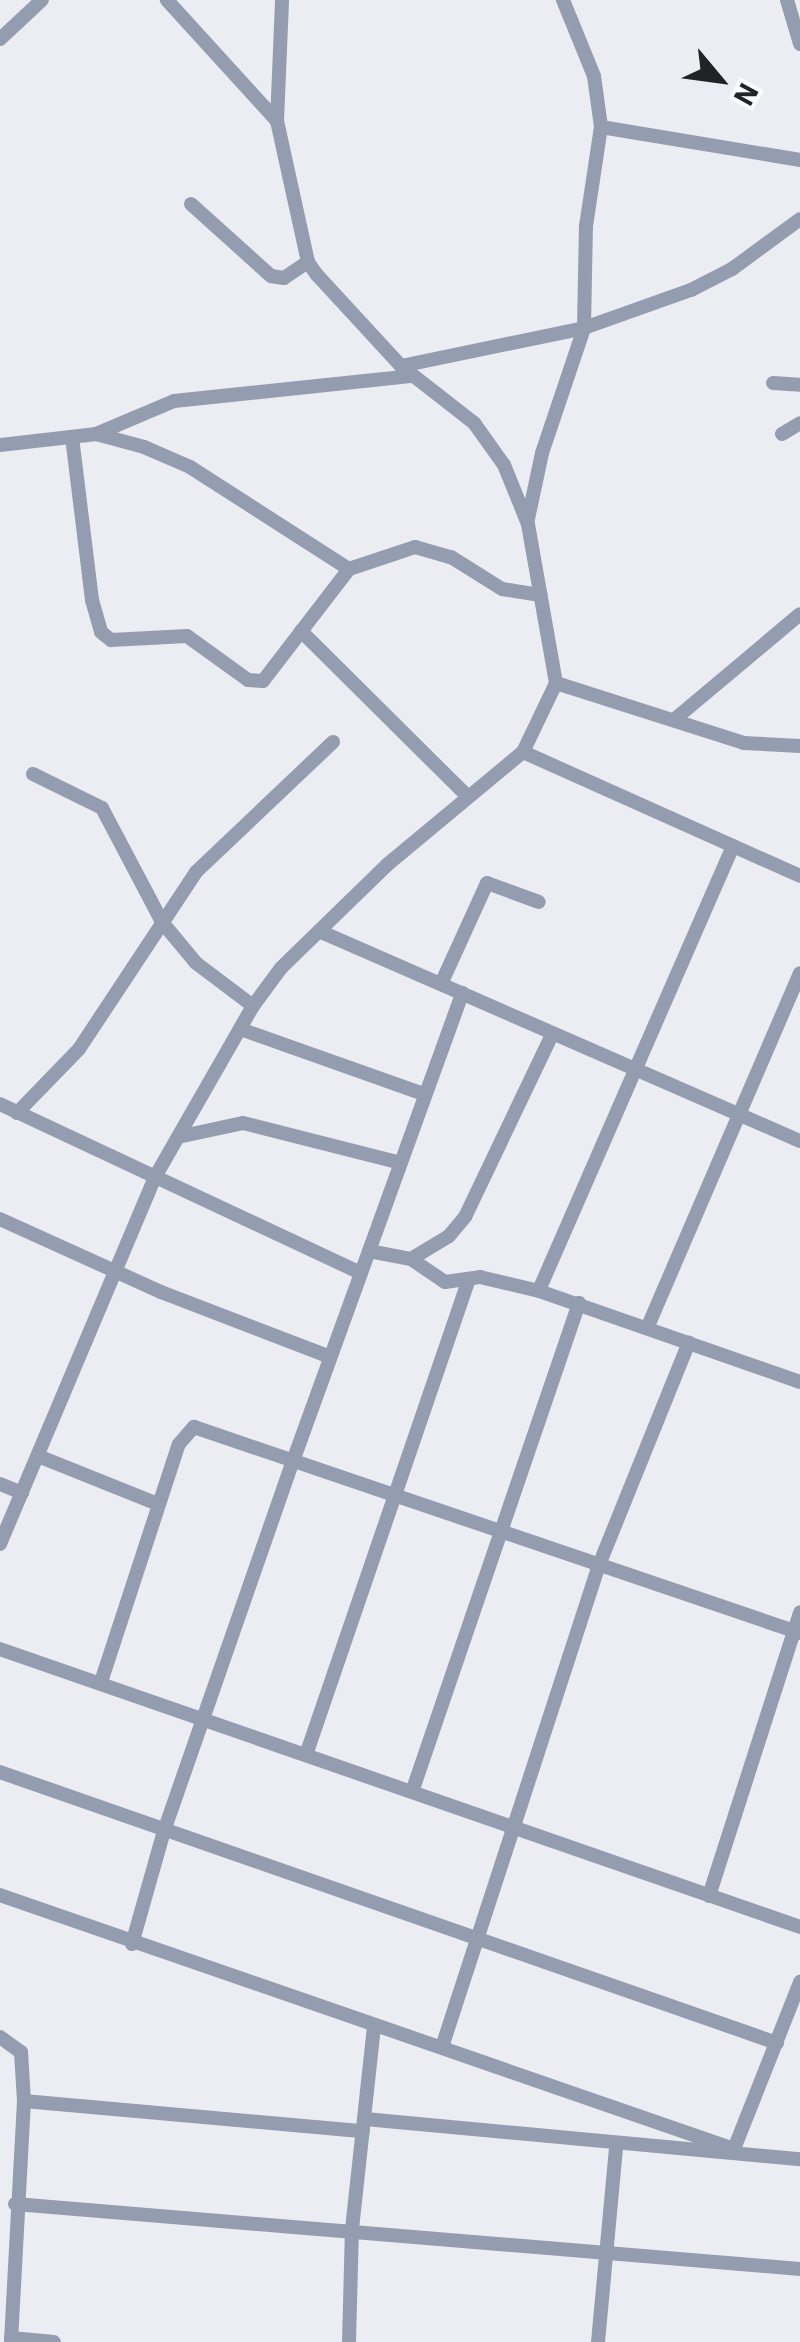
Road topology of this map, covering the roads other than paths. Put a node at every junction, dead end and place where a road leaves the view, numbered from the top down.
1 (42, 0) edge
2 (166, 0) edge
3 (282, 0) edge
4 (563, 0) edge
5 (786, 0) edge
6 (0, 38) edge
7 (800, 44) edge
8 (276, 121) junction
9 (601, 128) junction
10 (800, 160) edge
11 (191, 204) dead end
12 (800, 218) edge
13 (308, 262) junction
14 (584, 328) junction
15 (407, 371) junction
16 (773, 383) dead end
17 (800, 385) edge
18 (800, 423) edge
19 (96, 434) junction
20 (782, 434) dead end
21 (72, 437) junction
22 (0, 444) edge
23 (528, 524) junction
24 (349, 569) junction
25 (540, 594) junction
26 (800, 614) edge
27 (302, 630) junction
28 (556, 683) junction
29 (675, 719) junction
30 (332, 742) dead end
31 (800, 746) edge
32 (523, 752) junction
33 (33, 774) dead end
34 (468, 797) junction
35 (733, 846) junction
36 (800, 876) edge
37 (539, 902) dead end
38 (162, 922) junction
39 (319, 930) junction
40 (800, 973) edge
41 (441, 984) junction
42 (462, 993) junction
43 (253, 1006) junction
44 (243, 1030) junction
45 (552, 1034) junction
46 (638, 1072) junction
47 (424, 1094) junction
48 (0, 1104) edge
49 (17, 1113) junction
50 (741, 1116) junction
51 (178, 1137) junction
52 (800, 1141) edge
53 (397, 1162) junction
54 (156, 1177) junction
55 (0, 1219) edge
56 (369, 1251) junction
57 (410, 1258) junction
58 (114, 1271) junction
59 (360, 1273) junction
60 (469, 1279) junction
61 (538, 1291) junction
62 (579, 1303) junction
63 (648, 1326) junction
64 (689, 1342) junction
65 (330, 1357) junction
66 (800, 1382) edge
67 (38, 1456) junction
68 (292, 1462) junction
69 (0, 1484) edge
70 (22, 1492) junction
71 (397, 1495) junction
72 (158, 1504) junction
73 (502, 1528) junction
74 (0, 1544) edge
75 (599, 1565) junction
76 (800, 1612) edge
77 (797, 1632) edge
78 (0, 1649) edge
79 (101, 1682) junction
80 (206, 1716) junction
81 (307, 1752) junction
82 (0, 1772) edge
83 (412, 1792) junction
84 (515, 1828) junction
85 (164, 1831) junction
86 (0, 1895) edge
87 (709, 1896) junction
88 (800, 1927) edge
89 (478, 1938) junction
90 (132, 1944) junction
91 (800, 1982) edge
92 (374, 2026) junction
93 (0, 2037) edge
94 (776, 2044) junction
95 (442, 2046) junction
96 (24, 2101) junction
97 (364, 2125) junction
98 (616, 2146) junction
99 (734, 2150) junction
100 (800, 2159) edge
101 (15, 2204) junction
102 (352, 2229) junction
103 (605, 2250) junction
104 (800, 2269) edge
105 (11, 2340) edge
106 (54, 2342) edge
107 (349, 2342) edge
108 (598, 2342) edge

1 - 6 street
2 - 8 street
3 - 8 street
4 - 9 street
5 - 7 street
8 - 13 street
9 - 10 street
9 - 14 street
11 - 13 street
12 - 14 street
13 - 15 street
14 - 15 street
14 - 23 street
15 - 19 street
15 - 23 street
16 - 17 street
18 - 20 street
19 - 21 street
19 - 24 street
21 - 22 street
21 - 27 street
23 - 25 street
24 - 25 street
24 - 27 street
25 - 28 street
26 - 29 street
27 - 34 street
28 - 29 street
28 - 32 street
29 - 31 street
30 - 38 street
32 - 34 street
32 - 35 street
33 - 38 street
34 - 39 street
35 - 36 street
35 - 46 street
37 - 41 street
38 - 43 street
38 - 49 street
39 - 41 street
39 - 43 street
40 - 50 street
41 - 42 street
42 - 45 street
42 - 47 street
43 - 44 street
44 - 47 street
44 - 51 street
45 - 46 street
45 - 57 street
46 - 50 street
46 - 61 street
47 - 53 street
48 - 49 street
49 - 54 street
50 - 52 street
50 - 63 street
51 - 53 street
51 - 54 street
53 - 56 street
54 - 58 street
54 - 59 street
55 - 58 street
56 - 57 street
56 - 59 street
57 - 60 street
58 - 65 street
58 - 67 street
59 - 65 street
60 - 61 street
60 - 71 street
61 - 62 street
62 - 63 street
62 - 73 street
63 - 64 street
64 - 66 street
64 - 75 street
65 - 68 street
67 - 70 street
67 - 72 street
68 - 71 street
68 - 72 street
68 - 80 street
69 - 70 street
70 - 74 street
71 - 73 street
71 - 81 street
72 - 79 street
73 - 75 street
73 - 83 street
75 - 77 street
75 - 84 street
76 - 77 street
77 - 87 street
78 - 79 street
79 - 80 street
80 - 81 street
80 - 85 street
81 - 83 street
82 - 85 street
83 - 84 street
84 - 87 street
84 - 89 street
85 - 89 street
85 - 90 street
86 - 90 street
87 - 88 street
89 - 94 street
89 - 95 street
90 - 92 street
91 - 94 street
92 - 95 street
92 - 97 street
93 - 96 street
94 - 99 street
95 - 99 street
96 - 97 street
96 - 101 street
97 - 98 street
97 - 102 street
98 - 99 street
98 - 103 street
99 - 100 street
101 - 102 street
101 - 105 street
102 - 103 street
102 - 107 street
103 - 104 street
103 - 108 street
105 - 106 street

